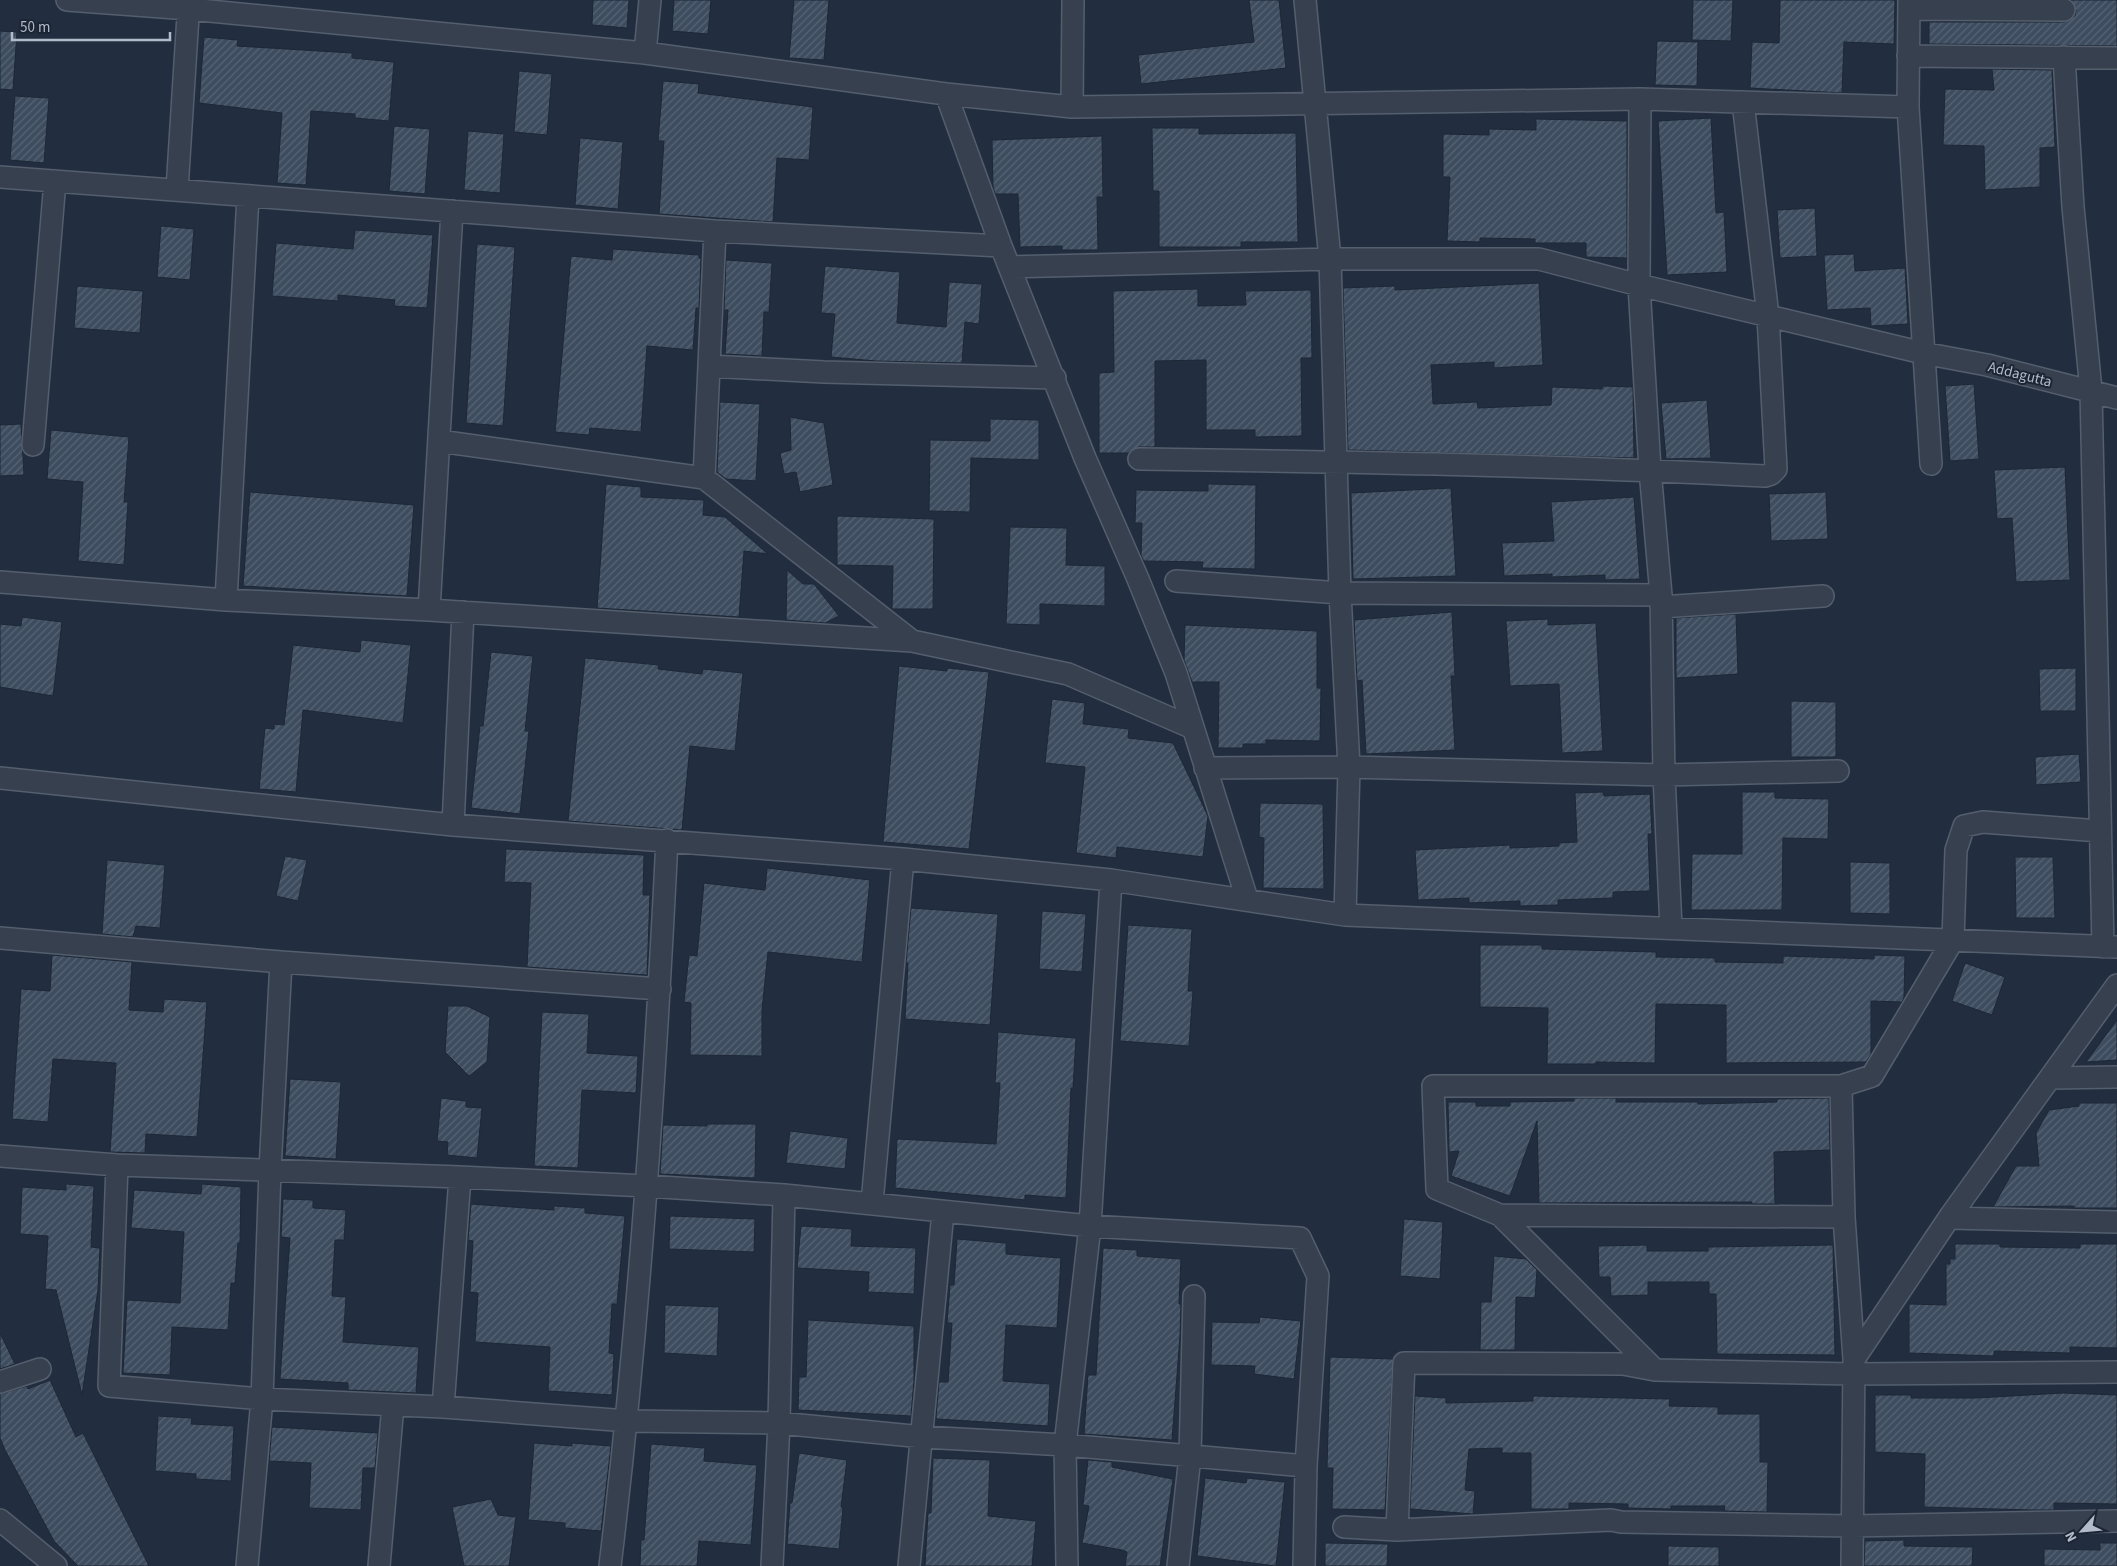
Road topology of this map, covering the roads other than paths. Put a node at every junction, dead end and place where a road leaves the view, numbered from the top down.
1 (67, 0) edge
2 (650, 0) edge
3 (1073, 0) edge
4 (1305, 0) edge
5 (1909, 4) edge
6 (189, 5) edge
7 (2064, 10) dead end
8 (645, 53) junction
9 (1908, 56) junction
10 (2064, 57) junction
11 (2117, 58) edge
12 (946, 94) junction
13 (1640, 99) junction
14 (1743, 102) junction
15 (1314, 104) junction
16 (1072, 107) junction
17 (1908, 107) junction
18 (0, 177) edge
19 (55, 181) junction
20 (177, 190) junction
21 (248, 196) junction
22 (452, 211) junction
23 (715, 231) junction
24 (1001, 246) junction
25 (1330, 259) junction
26 (1010, 267) junction
27 (1639, 285) junction
28 (1768, 316) junction
29 (1923, 353) junction
30 (709, 366) junction
31 (1055, 378) junction
32 (2091, 390) junction
33 (2117, 398) edge
34 (439, 442) junction
35 (33, 445) dead end
36 (1139, 459) dead end
37 (1336, 462) junction
38 (1931, 464) dead end
39 (1650, 470) junction
40 (704, 478) junction
41 (0, 582) edge
42 (1176, 582) dead end
43 (1340, 593) junction
44 (1823, 596) dead end
45 (226, 600) junction
46 (1661, 601) junction
47 (429, 610) junction
48 (464, 612) junction
49 (912, 641) junction
50 (1193, 728) junction
51 (1349, 767) junction
52 (1205, 768) junction
53 (1838, 771) dead end
54 (1664, 775) junction
55 (0, 778) edge
56 (453, 825) junction
57 (2099, 831) junction
58 (667, 840) junction
59 (903, 860) junction
60 (1111, 880) junction
61 (1247, 899) junction
62 (1345, 915) junction
63 (1671, 928) junction
64 (0, 938) edge
65 (1953, 940) junction
66 (2110, 947) edge
67 (281, 962) junction
68 (2117, 985) edge
69 (660, 989) junction
70 (2117, 1077) edge
71 (2051, 1078) junction
72 (1841, 1086) junction
73 (0, 1156) edge
74 (117, 1165) junction
75 (270, 1170) junction
76 (460, 1176) junction
77 (646, 1186) junction
78 (784, 1195) junction
79 (872, 1203) junction
80 (943, 1212) junction
81 (1500, 1214) junction
82 (1844, 1218) junction
83 (1950, 1218) junction
84 (2117, 1222) edge
85 (1090, 1226) junction
86 (1194, 1296) dead end
87 (1853, 1366) junction
88 (40, 1369) dead end
89 (1655, 1370) junction
90 (2117, 1372) edge
91 (0, 1382) edge
92 (262, 1399) junction
93 (393, 1405) junction
94 (443, 1407) junction
95 (628, 1421) junction
96 (779, 1423) junction
97 (923, 1437) junction
98 (1065, 1444) junction
99 (1190, 1456) junction
100 (1306, 1466) junction
101 (0, 1520) edge
102 (2117, 1521) edge
103 (1852, 1526) junction
104 (1344, 1527) dead end
105 (1397, 1530) junction
106 (56, 1566) edge
107 (247, 1566) edge
108 (379, 1566) edge
109 (610, 1566) edge
110 (772, 1566) edge
111 (909, 1566) edge
112 (1067, 1566) edge
113 (1178, 1566) edge
114 (1304, 1566) edge
115 (1852, 1566) edge

1 - 6 street
2 - 8 street
3 - 16 street
4 - 15 street
5 - 7 street
5 - 9 street
6 - 8 street
6 - 20 street
8 - 12 street
9 - 10 street
9 - 17 street
10 - 11 street
10 - 32 street
12 - 16 street
12 - 24 street
13 - 14 street
13 - 15 street
13 - 27 street
14 - 17 street
14 - 28 street
15 - 16 street
15 - 25 street
17 - 29 street
18 - 19 street
19 - 20 street
19 - 35 street
20 - 21 street
21 - 22 street
21 - 45 street
22 - 23 street
22 - 34 street
23 - 24 street
23 - 30 street
24 - 26 street
25 - 26 street, Addagutta
25 - 27 street, Addagutta
25 - 37 street
26 - 31 street
27 - 28 street, Addagutta
27 - 39 street
28 - 29 street, Addagutta
28 - 39 street
29 - 32 street, Addagutta
29 - 38 street
30 - 31 street
30 - 40 street
31 - 50 street
32 - 33 street, Addagutta
32 - 57 street
34 - 40 street
34 - 47 street
36 - 37 street
37 - 39 street
37 - 43 street
39 - 46 street
40 - 49 street
41 - 45 street
42 - 43 street
43 - 46 street
43 - 51 street
44 - 46 street
45 - 47 street
46 - 54 street
47 - 48 street
48 - 49 street
48 - 56 street
49 - 50 street
50 - 52 street
51 - 52 street
51 - 54 street
51 - 62 street
52 - 61 street
53 - 54 street
54 - 63 street
55 - 56 street
56 - 58 street
57 - 65 street
57 - 66 street
58 - 59 street
58 - 69 street
59 - 60 street
59 - 79 street
60 - 61 street
60 - 85 street
61 - 62 street
62 - 63 street
63 - 65 street
64 - 67 street
65 - 66 street
65 - 72 street
67 - 69 street
67 - 75 street
68 - 71 street
69 - 77 street
70 - 71 street
71 - 83 street
72 - 81 street
72 - 82 street
73 - 74 street
74 - 75 street
74 - 92 street
75 - 76 street
75 - 92 street
76 - 77 street
76 - 94 street
77 - 78 street
77 - 95 street
78 - 79 street
78 - 96 street
79 - 80 street
80 - 85 street
80 - 97 street
81 - 82 street
81 - 89 street
82 - 87 street
83 - 84 street
83 - 87 street
85 - 98 street
85 - 100 street
86 - 99 street
87 - 89 street
87 - 90 street
87 - 103 street
88 - 91 street
89 - 105 street
92 - 93 street
92 - 107 street
93 - 94 street
93 - 108 street
94 - 95 street
95 - 96 street
95 - 109 street
96 - 97 street
96 - 110 street
97 - 98 street
97 - 111 street
98 - 99 street
98 - 112 street
99 - 100 street
99 - 113 street
100 - 114 street
101 - 106 street
102 - 103 street
103 - 105 street
103 - 115 street
104 - 105 street

